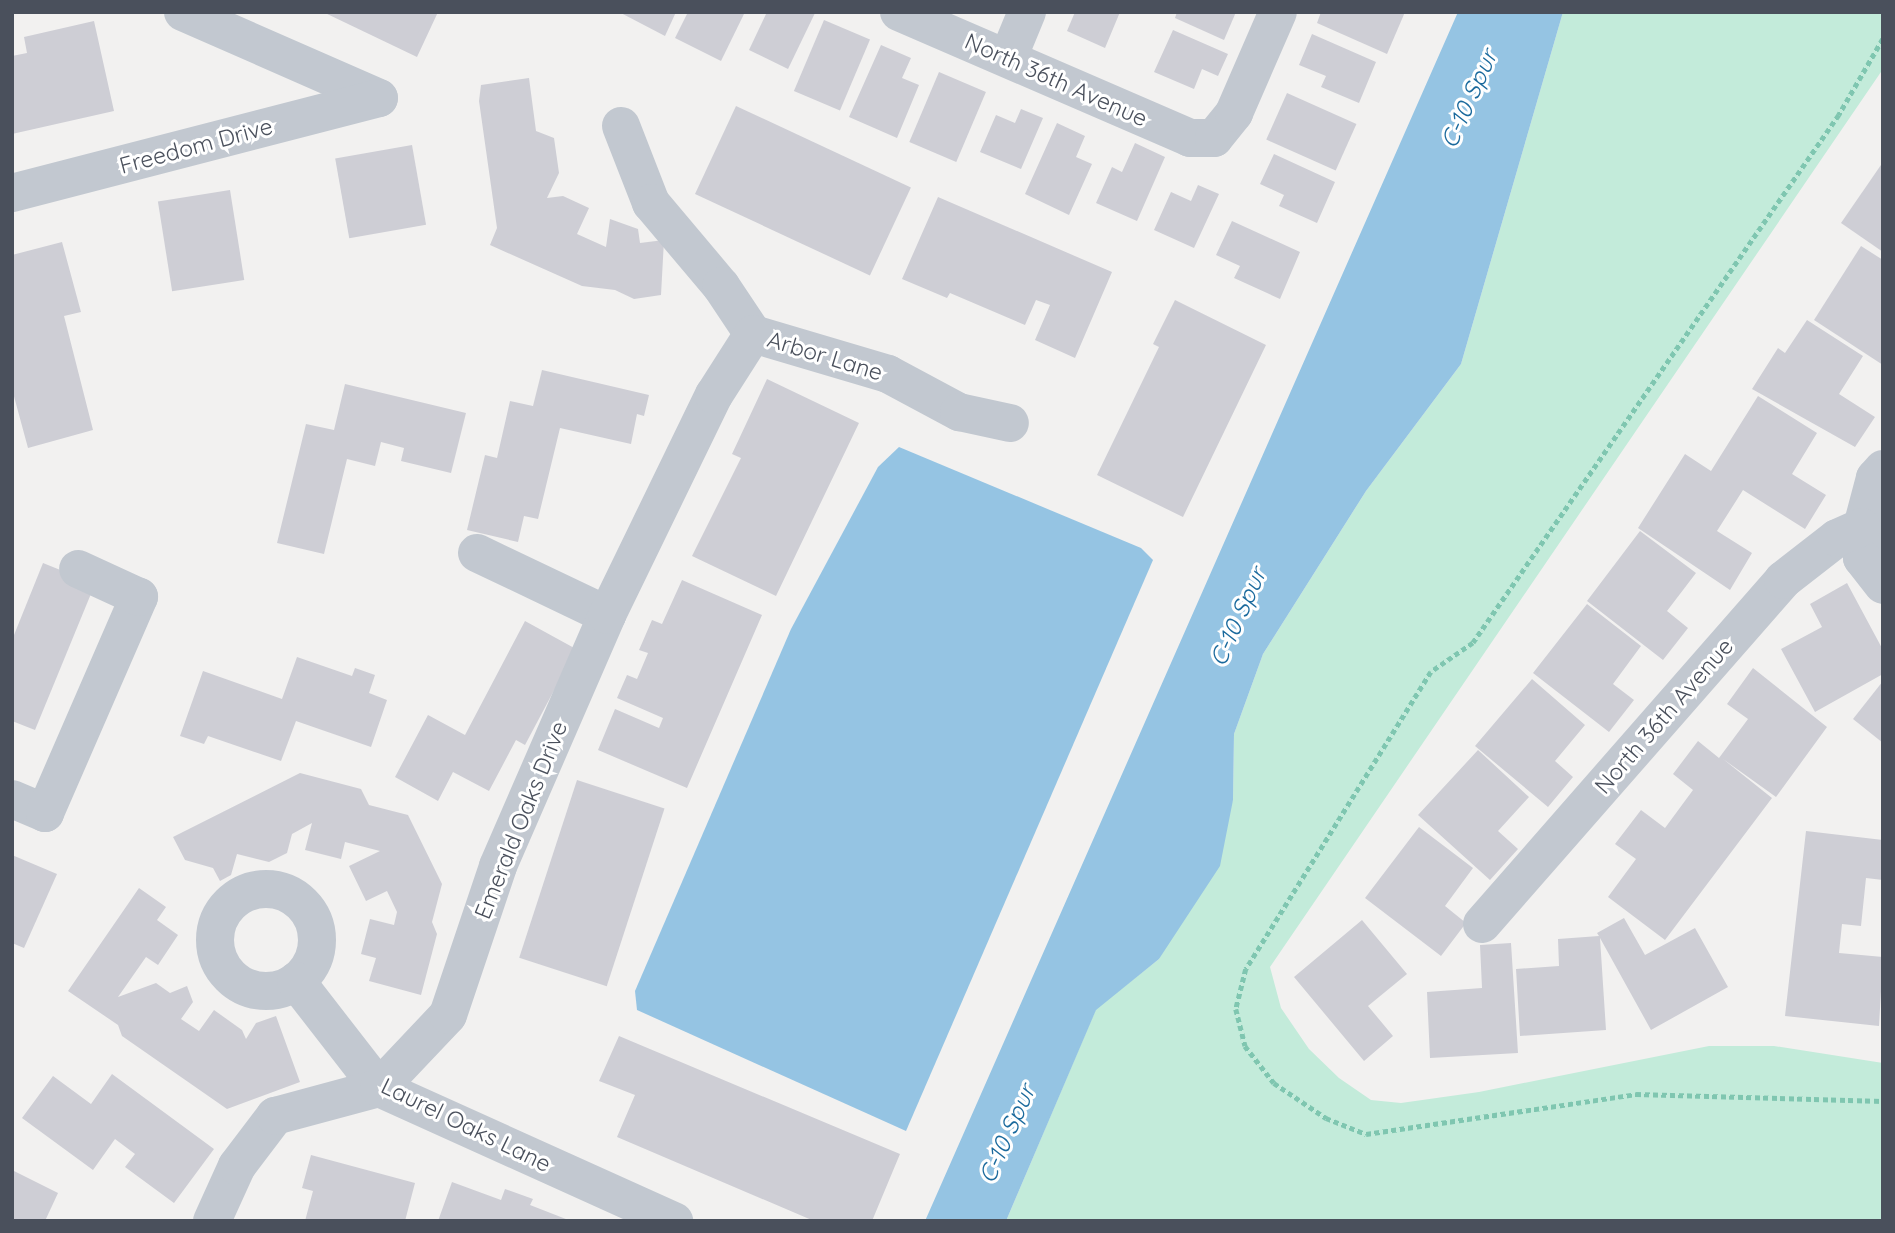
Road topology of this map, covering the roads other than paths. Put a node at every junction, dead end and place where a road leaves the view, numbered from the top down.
1 (183, 12) edge
2 (899, 12) edge
3 (1027, 12) edge
4 (1278, 12) edge
5 (1008, 58) junction
6 (621, 126) dead end
7 (12, 193) edge
8 (753, 334) junction
9 (1010, 423) dead end
10 (1883, 469) edge
11 (1862, 527) junction
12 (477, 553) dead end
13 (78, 569) dead end
14 (1883, 585) edge
15 (607, 615) junction
16 (12, 799) edge
17 (1482, 925) dead end
18 (296, 981) dead end
19 (379, 1088) junction
20 (209, 1219) edge
21 (661, 1219) edge

1 - 7 street, Freedom Drive
2 - 5 street, North 36th Avenue
3 - 5 street
4 - 5 street, North 36th Avenue
6 - 8 street, Arbor Lane
8 - 9 street, Arbor Lane
8 - 15 street, Emerald Oaks Drive
10 - 11 street
11 - 14 street
11 - 17 street, North 36th Avenue
12 - 15 street
13 - 16 street
15 - 19 street, Emerald Oaks Drive
18 - 19 street, Laurel Oaks Lane
19 - 20 street
19 - 21 street, Laurel Oaks Lane

